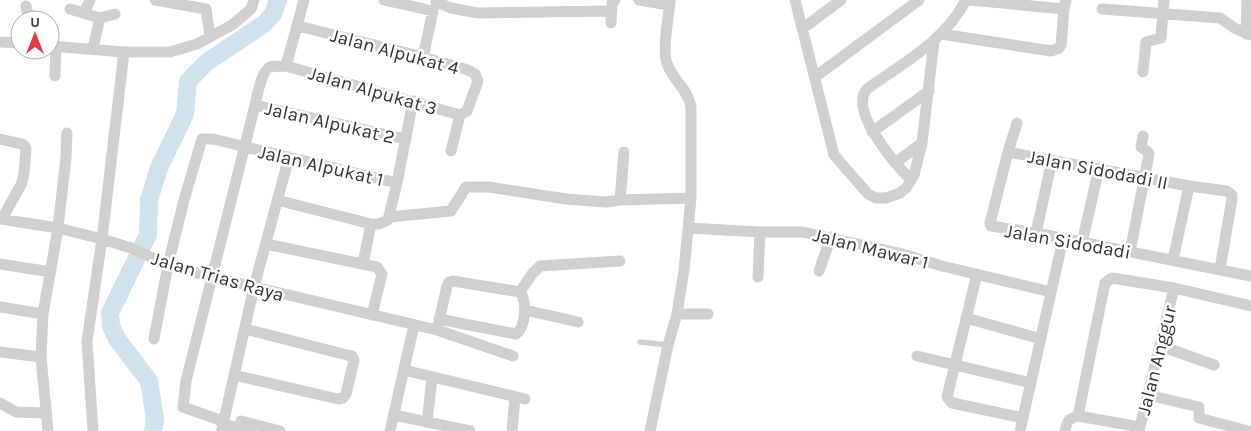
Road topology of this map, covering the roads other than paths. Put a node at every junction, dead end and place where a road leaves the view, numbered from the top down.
1 (90, 0) edge
2 (160, 0) edge
3 (254, 0) edge
4 (304, 0) edge
5 (384, 0) edge
6 (639, 0) edge
7 (795, 0) edge
8 (841, 0) edge
9 (919, 0) edge
10 (966, 0) edge
11 (970, 0) edge
12 (1164, 0) edge
13 (1247, 0) edge
14 (669, 2) edge
15 (206, 4) edge
16 (435, 4) edge
17 (1065, 4) edge
18 (26, 6) dead end
19 (70, 9) dead end
20 (1102, 9) dead end
21 (27, 10) edge
22 (613, 11) edge
23 (84, 13) junction
24 (115, 14) dead end
25 (1163, 14) junction
26 (100, 18) junction
27 (298, 26) junction
28 (802, 29) junction
29 (1248, 35) edge
30 (210, 37) junction
31 (938, 38) junction
32 (60, 46) edge
33 (93, 48) junction
34 (124, 52) junction
35 (423, 57) junction
36 (54, 60) edge
37 (286, 66) junction
38 (1143, 72) dead end
39 (55, 76) dead end
40 (815, 77) junction
41 (929, 92) junction
42 (413, 100) junction
43 (255, 105) junction
44 (460, 114) junction
45 (1017, 123) dead end
46 (872, 132) junction
47 (67, 133) dead end
48 (1143, 136) dead end
49 (0, 139) edge
50 (406, 139) junction
51 (922, 143) junction
52 (245, 147) junction
53 (450, 151) dead end
54 (624, 152) dead end
55 (1008, 152) junction
56 (289, 157) junction
57 (1052, 160) junction
58 (895, 163) junction
59 (1099, 168) junction
60 (1143, 177) junction
61 (911, 180) junction
62 (397, 183) junction
63 (1189, 186) junction
64 (691, 198) junction
65 (277, 200) junction
66 (620, 200) junction
67 (389, 218) junction
68 (1, 219) edge
69 (371, 224) junction
70 (58, 228) junction
71 (688, 228) junction
72 (760, 232) junction
73 (1036, 233) junction
74 (831, 237) junction
75 (102, 239) junction
76 (1064, 239) junction
77 (1082, 243) junction
78 (266, 244) junction
79 (1130, 252) junction
80 (1173, 260) junction
81 (620, 262) dead end
82 (0, 264) edge
83 (363, 264) junction
84 (168, 265) junction
85 (1220, 269) junction
86 (819, 271) dead end
87 (51, 272) junction
88 (977, 274) junction
89 (1251, 276) edge
90 (212, 277) junction
91 (758, 277) dead end
92 (254, 287) junction
93 (1174, 288) junction
94 (520, 292) junction
95 (1052, 292) junction
96 (1251, 306) edge
97 (0, 307) edge
98 (525, 310) junction
99 (43, 314) junction
100 (677, 314) junction
101 (708, 314) dead end
102 (372, 315) junction
103 (966, 318) junction
104 (578, 322) dead end
105 (414, 325) junction
106 (438, 325) junction
107 (245, 329) junction
108 (154, 339) dead end
109 (1041, 339) junction
110 (640, 342) dead end
111 (668, 345) junction
112 (1161, 346) junction
113 (0, 352) edge
114 (513, 356) dead end
115 (917, 356) dead end
116 (41, 358) junction
117 (955, 365) junction
118 (1214, 365) dead end
119 (404, 370) junction
120 (234, 375) junction
121 (432, 378) junction
122 (1031, 383) junction
123 (1148, 395) junction
124 (0, 403) edge
125 (46, 413) junction
126 (394, 415) junction
127 (1078, 416) junction
128 (1023, 418) junction
129 (222, 422) edge
130 (427, 422) junction
131 (1140, 429) edge
132 (48, 431) edge
133 (93, 431) edge
134 (250, 431) edge
135 (280, 431) edge
136 (390, 431) edge
137 (470, 431) edge
138 (512, 431) edge
139 (650, 431) edge
140 (1020, 431) edge
141 (1065, 431) edge
142 (1248, 431) edge

1 - 23 street
2 - 15 street
3 - 30 street
4 - 27 street
5 - 16 street
6 - 14 street
7 - 28 street
8 - 28 street
9 - 40 street
10 - 31 street
11 - 17 street
12 - 25 street
13 - 29 street
14 - 64 street
15 - 30 street
16 - 22 street
16 - 35 street
17 - 31 street
18 - 21 street
19 - 23 street
20 - 25 street
23 - 26 street
24 - 26 street
25 - 29 street
25 - 38 street
26 - 33 street
27 - 35 street, Jalan Alpukat 4
27 - 37 street
28 - 40 street
30 - 34 street
31 - 41 street
31 - 46 street
32 - 33 street
33 - 34 street
34 - 75 street
35 - 44 street, Jalan Alpukat 4
36 - 39 street
37 - 42 street, Jalan Alpukat 3
37 - 43 street
40 - 61 street
41 - 46 street
41 - 51 street
42 - 44 street, Jalan Alpukat 3
42 - 50 street
43 - 50 street, Jalan Alpukat 2
43 - 52 street
44 - 53 street
45 - 55 street, Jalan Sidodadi
46 - 58 street
47 - 70 street
48 - 60 street
49 - 68 street
50 - 62 street
51 - 58 street
51 - 61 street
52 - 56 street, Jalan Alpukat 1
52 - 84 street, Jalan Alpukat 1
52 - 90 street
54 - 66 street
55 - 57 street, Jalan Sidodadi II
55 - 73 street, Jalan Sidodadi
56 - 62 street, Jalan Alpukat 1
56 - 65 street
57 - 59 street, Jalan Sidodadi II
57 - 73 street
58 - 61 street
59 - 60 street, Jalan Sidodadi II
59 - 77 street
60 - 63 street, Jalan Sidodadi II
60 - 79 street
62 - 67 street
63 - 80 street
63 - 85 street, Jalan Sidodadi II
64 - 66 street
64 - 71 street
65 - 69 street
65 - 78 street
66 - 67 street
67 - 69 street
68 - 70 street, Jalan Trias Raya
69 - 83 street
70 - 75 street, Jalan Trias Raya
70 - 87 street
71 - 72 street, Jalan Mawar 1
71 - 100 street
72 - 74 street, Jalan Mawar 1
72 - 91 street
73 - 76 street, Jalan Sidodadi
74 - 86 street
74 - 88 street, Jalan Mawar 1
75 - 84 street, Jalan Trias Raya
75 - 133 street
76 - 77 street, Jalan Sidodadi
76 - 95 street
77 - 79 street, Jalan Sidodadi
78 - 83 street
78 - 92 street
79 - 80 street, Jalan Sidodadi
80 - 85 street, Jalan Sidodadi
81 - 94 street
82 - 87 street
83 - 102 street
84 - 90 street, Jalan Trias Raya
84 - 108 street
85 - 89 street, Jalan Sidodadi
87 - 99 street
88 - 95 street, Jalan Mawar 1
88 - 103 street
90 - 92 street, Jalan Trias Raya
90 - 129 street
92 - 102 street, Jalan Trias Raya
92 - 107 street
93 - 96 street
93 - 112 street, Jalan Anggur
93 - 127 street
94 - 98 street
94 - 106 street
95 - 109 street
97 - 99 street
98 - 104 street
98 - 106 street
99 - 116 street
100 - 101 street
100 - 111 street
102 - 105 street, Jalan Trias Raya
103 - 109 street
103 - 117 street
105 - 106 street, Jalan Trias Raya
105 - 119 street
106 - 114 street
107 - 120 street
107 - 120 street
109 - 122 street
110 - 111 lane
111 - 139 street
112 - 118 street
112 - 123 street, Jalan Anggur
113 - 116 street
115 - 117 street
116 - 125 street
117 - 122 street
117 - 128 street
119 - 121 street
119 - 126 street
120 - 129 street
121 - 130 street
121 - 138 street
122 - 128 street
123 - 131 street, Jalan Anggur
123 - 142 street
124 - 125 street
125 - 132 street
126 - 130 street
126 - 136 street
127 - 131 street
127 - 141 street
128 - 140 street
129 - 134 street
129 - 135 street
130 - 137 street

